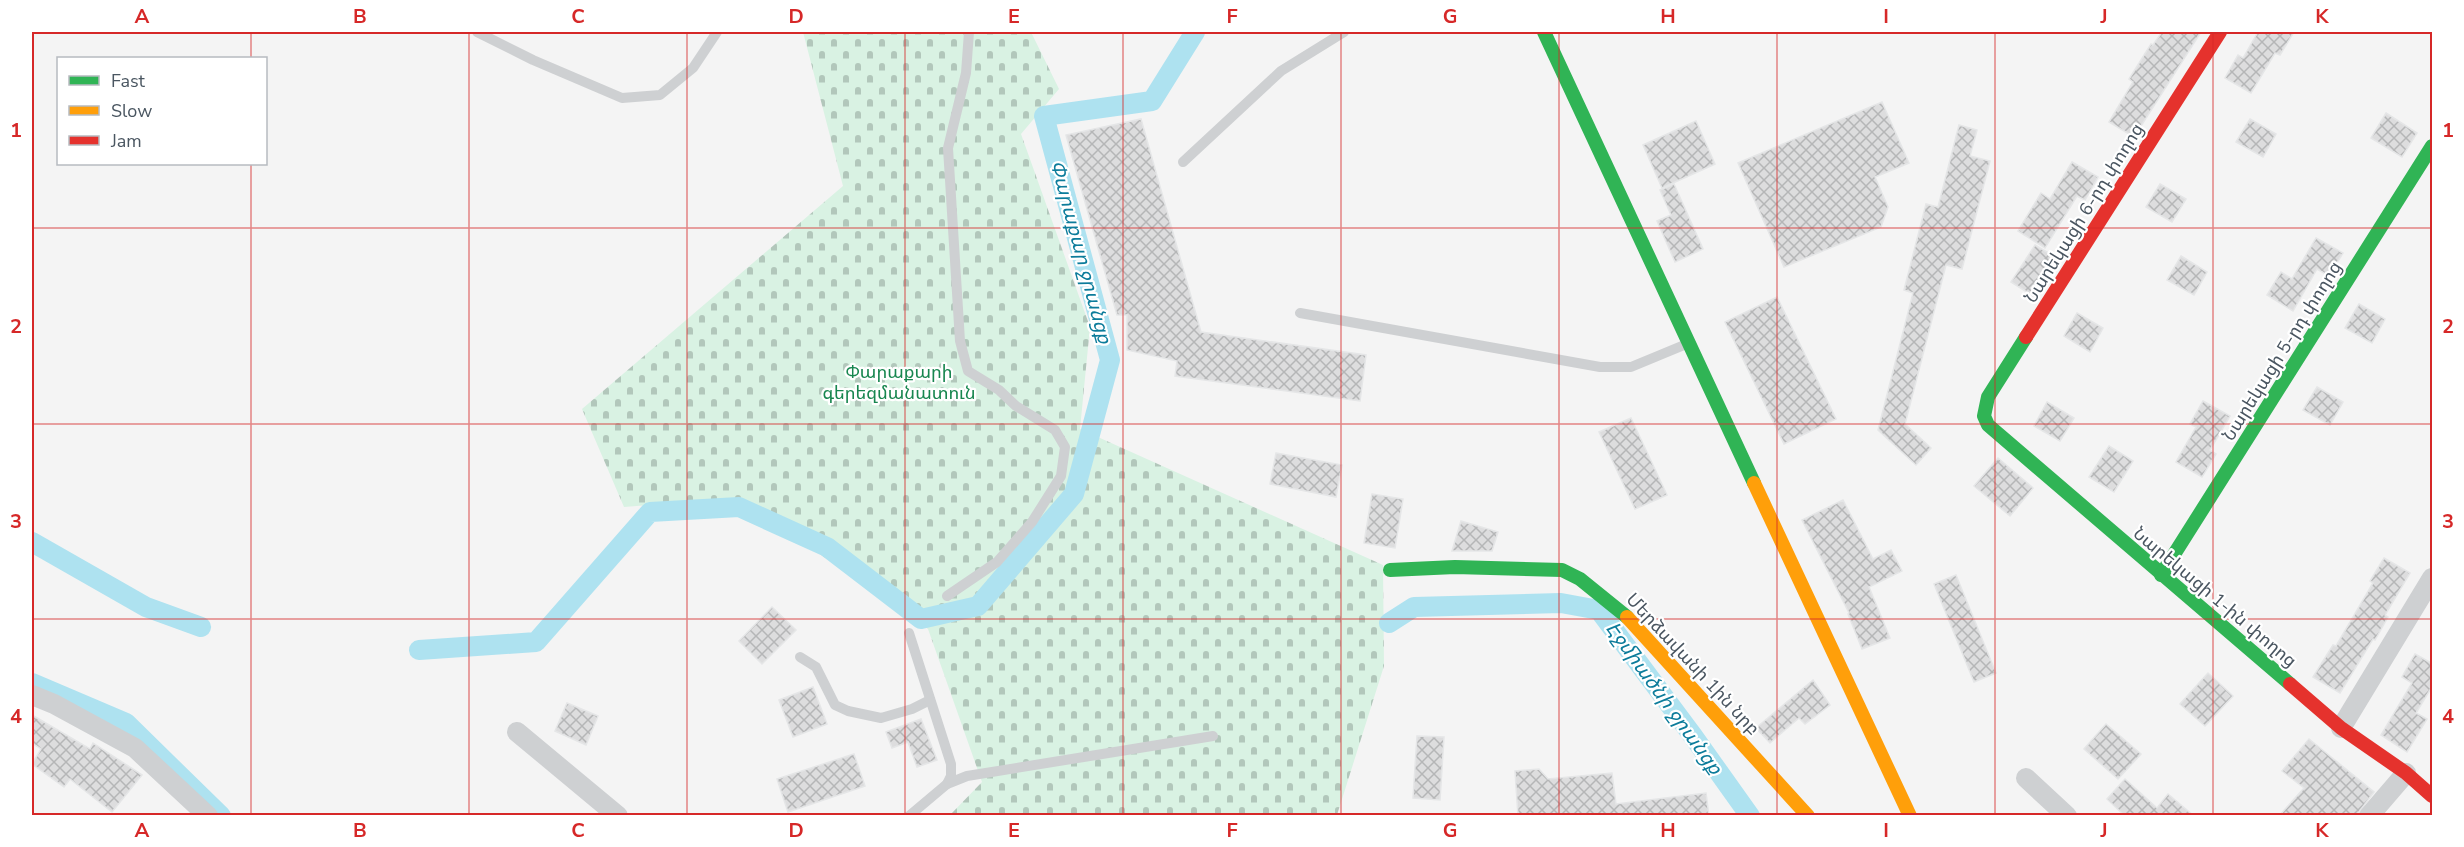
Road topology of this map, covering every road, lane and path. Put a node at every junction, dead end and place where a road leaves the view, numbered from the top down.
1 (477, 32) edge
2 (717, 32) edge
3 (969, 32) edge
4 (1344, 32) edge
5 (1544, 32) edge
6 (2220, 32) edge
7 (2433, 146) edge
8 (1183, 162) dead end
9 (1300, 313) dead end
10 (1689, 342) junction
11 (1984, 416) joint
12 (1390, 570) dead end
13 (2161, 575) junction
14 (2433, 578) edge
15 (947, 596) dead end
16 (909, 633) dead end
17 (800, 657) dead end
18 (32, 695) edge
19 (930, 700) junction
20 (2341, 728) junction
21 (518, 732) dead end
22 (1213, 736) dead end
23 (2406, 773) junction
24 (2026, 778) dead end
25 (947, 784) junction
26 (2433, 796) edge
27 (208, 816) edge
28 (618, 816) edge
29 (909, 816) edge
30 (1808, 816) edge
31 (1910, 816) edge
32 (2067, 816) edge
33 (2369, 816) edge

1 - 2 lane
3 - 15 lane
4 - 8 lane
5 - 10 street
6 - 11 street, Նարեկացի 6-րդ փողոց
7 - 13 street, Նարեկացի 5-րդ փողոց
9 - 10 lane
10 - 31 street
11 - 13 street, Նարեկացի 1-ին փողոց
12 - 30 street, Մերձավանի 1ին նրբ
13 - 20 street, Նարեկացի 1-ին փողոց
14 - 20 street
16 - 19 lane
17 - 19 lane
18 - 27 street
19 - 25 lane
20 - 23 street, Նարեկացի 1-ին փողոց
21 - 28 street
22 - 25 lane
23 - 26 street, Նարեկացի 1-ին փողոց
23 - 33 street
24 - 32 street
25 - 29 lane

